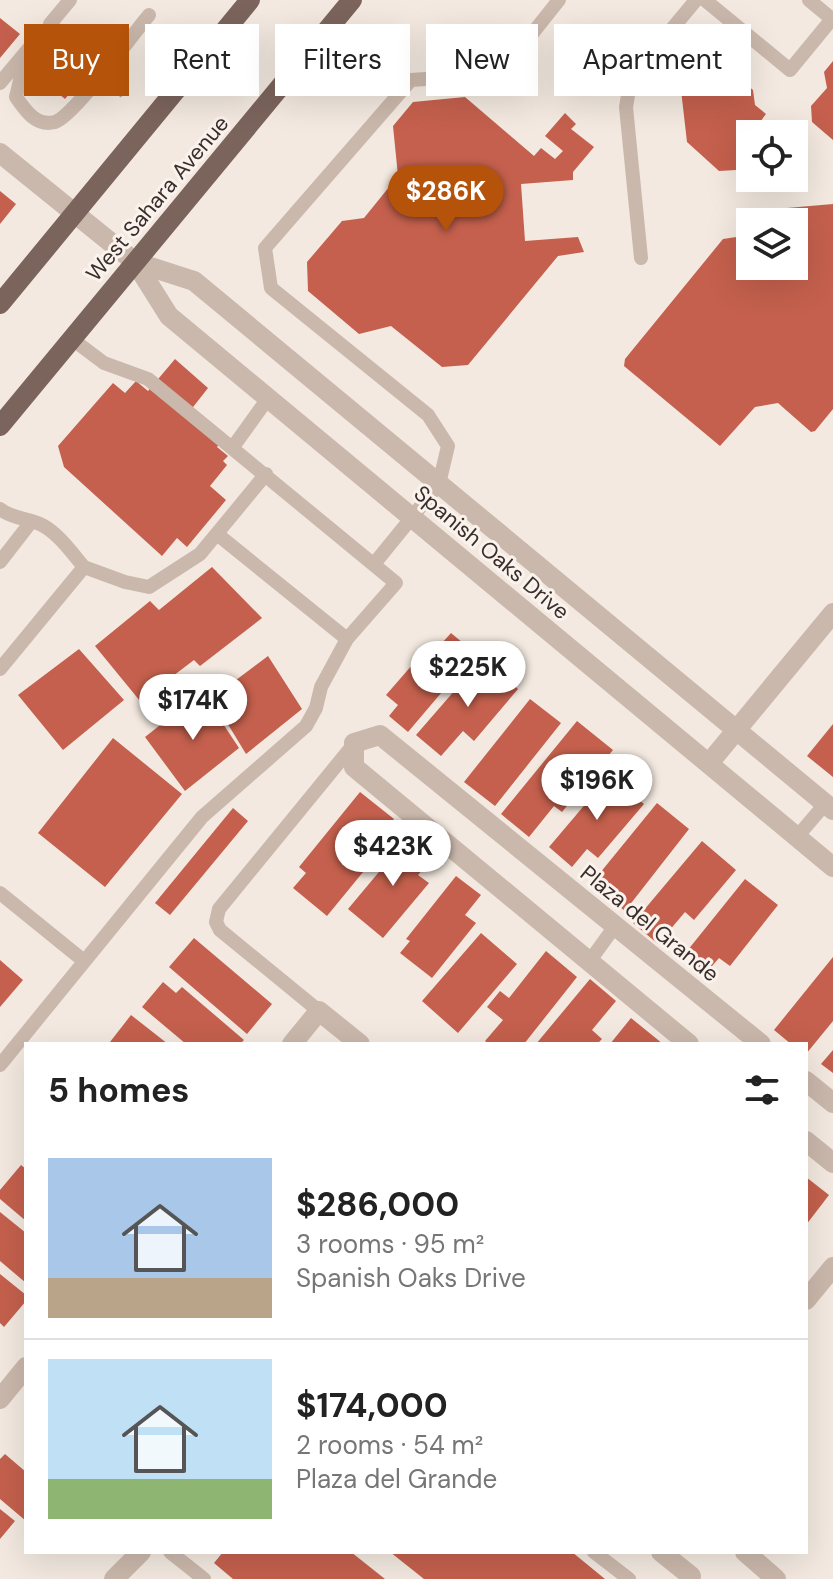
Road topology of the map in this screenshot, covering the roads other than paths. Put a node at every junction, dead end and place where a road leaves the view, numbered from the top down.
1 (70, 0) edge
2 (250, 0) edge
3 (352, 0) edge
4 (559, 0) edge
5 (696, 0) edge
6 (705, 0) edge
7 (809, 0) edge
8 (149, 15) dead end
9 (55, 18) junction
10 (0, 83) edge
11 (0, 153) edge
12 (74, 213) junction
13 (641, 258) dead end
14 (135, 262) junction
15 (0, 304) edge
16 (72, 339) junction
17 (269, 397) junction
18 (0, 426) edge
19 (233, 447) junction
20 (266, 474) junction
21 (439, 484) junction
22 (0, 509) edge
23 (412, 517) junction
24 (31, 522) junction
25 (217, 534) junction
26 (0, 562) edge
27 (374, 564) junction
28 (84, 567) junction
29 (833, 613) edge
30 (347, 639) junction
31 (0, 669) edge
32 (736, 730) junction
33 (349, 740) junction
34 (710, 762) junction
35 (829, 807) edge
36 (797, 837) junction
37 (833, 867) edge
38 (0, 893) edge
39 (615, 926) junction
40 (84, 961) junction
41 (589, 962) junction
42 (319, 1011) junction
43 (294, 1042) edge
44 (358, 1042) edge
45 (687, 1042) edge
46 (759, 1042) edge
47 (0, 1065) edge
48 (808, 1083) edge
49 (833, 1103) edge
50 (808, 1143) edge
51 (833, 1163) edge
52 (833, 1267) edge
53 (808, 1298) edge
54 (24, 1369) edge
55 (0, 1399) edge
56 (139, 1554) edge
57 (173, 1554) edge
58 (597, 1554) edge
59 (663, 1554) edge
60 (747, 1554) edge
61 (690, 1578) edge
62 (114, 1579) edge
63 (204, 1579) edge
64 (629, 1579) edge
65 (776, 1579) edge

1 - 9 lane
2 - 12 main road
3 - 14 main road, West Sahara Avenue
4 - 21 lane
5 - 13 lane
6 - 7 lane
8 - 9 lane
9 - 10 lane
11 - 12 street, Spanish Oaks Drive
12 - 14 street, Spanish Oaks Drive
12 - 15 main road
14 - 16 main road, West Sahara Avenue
14 - 17 street, Spanish Oaks Drive
14 - 21 street, Spanish Oaks Drive
16 - 18 main road, West Sahara Avenue
16 - 19 lane
17 - 19 lane
17 - 23 street, Spanish Oaks Drive
19 - 20 lane
20 - 25 lane
20 - 27 lane
21 - 23 lane
21 - 32 street, Spanish Oaks Drive
22 - 24 lane
23 - 27 lane
23 - 34 street, Spanish Oaks Drive
24 - 26 lane
24 - 28 lane
25 - 28 lane
25 - 30 lane
27 - 30 lane
28 - 31 lane
29 - 32 street
30 - 40 lane
32 - 34 street
32 - 35 street, Spanish Oaks Drive
33 - 39 street, Plaza del Grande
33 - 41 street
33 - 42 lane
34 - 36 street, Spanish Oaks Drive
35 - 36 lane
36 - 37 street, Spanish Oaks Drive
38 - 40 lane
39 - 41 lane
39 - 46 street, Plaza del Grande
40 - 47 lane
41 - 45 street
42 - 43 street
42 - 44 street
48 - 49 street
50 - 51 street
52 - 53 street
54 - 55 street
56 - 62 street
57 - 63 lane
58 - 64 lane
59 - 61 street
60 - 65 street

